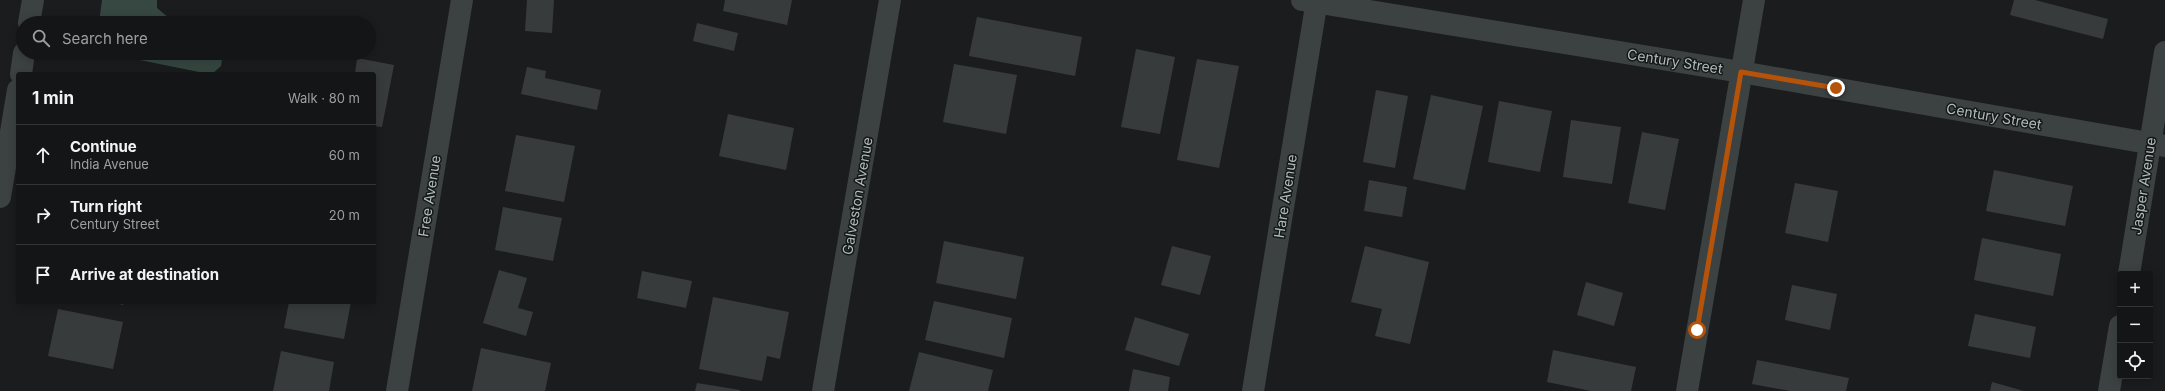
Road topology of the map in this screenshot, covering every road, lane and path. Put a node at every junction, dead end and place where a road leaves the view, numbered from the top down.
1 (33, 0) edge
2 (462, 0) edge
3 (890, 0) edge
4 (1754, 0) edge
5 (1312, 1) edge
6 (30, 16) edge
7 (2165, 52) edge
8 (23, 60) edge
9 (21, 72) edge
10 (1741, 72) junction
11 (16, 102) edge
12 (2158, 145) edge
13 (0, 196) edge
14 (2130, 271) edge
15 (2117, 343) edge
16 (397, 391) edge
17 (823, 391) edge
18 (1253, 391) edge
19 (1687, 391) edge
20 (2109, 391) edge

1 - 6 street
2 - 16 street, Free Avenue
3 - 17 street, Galveston Avenue
4 - 10 street
5 - 10 street, Century Street
5 - 18 street, Hare Avenue
7 - 12 street, Jasper Avenue
8 - 9 street
10 - 12 street, Century Street
10 - 19 street
11 - 13 street
12 - 14 street, Jasper Avenue
15 - 20 street

